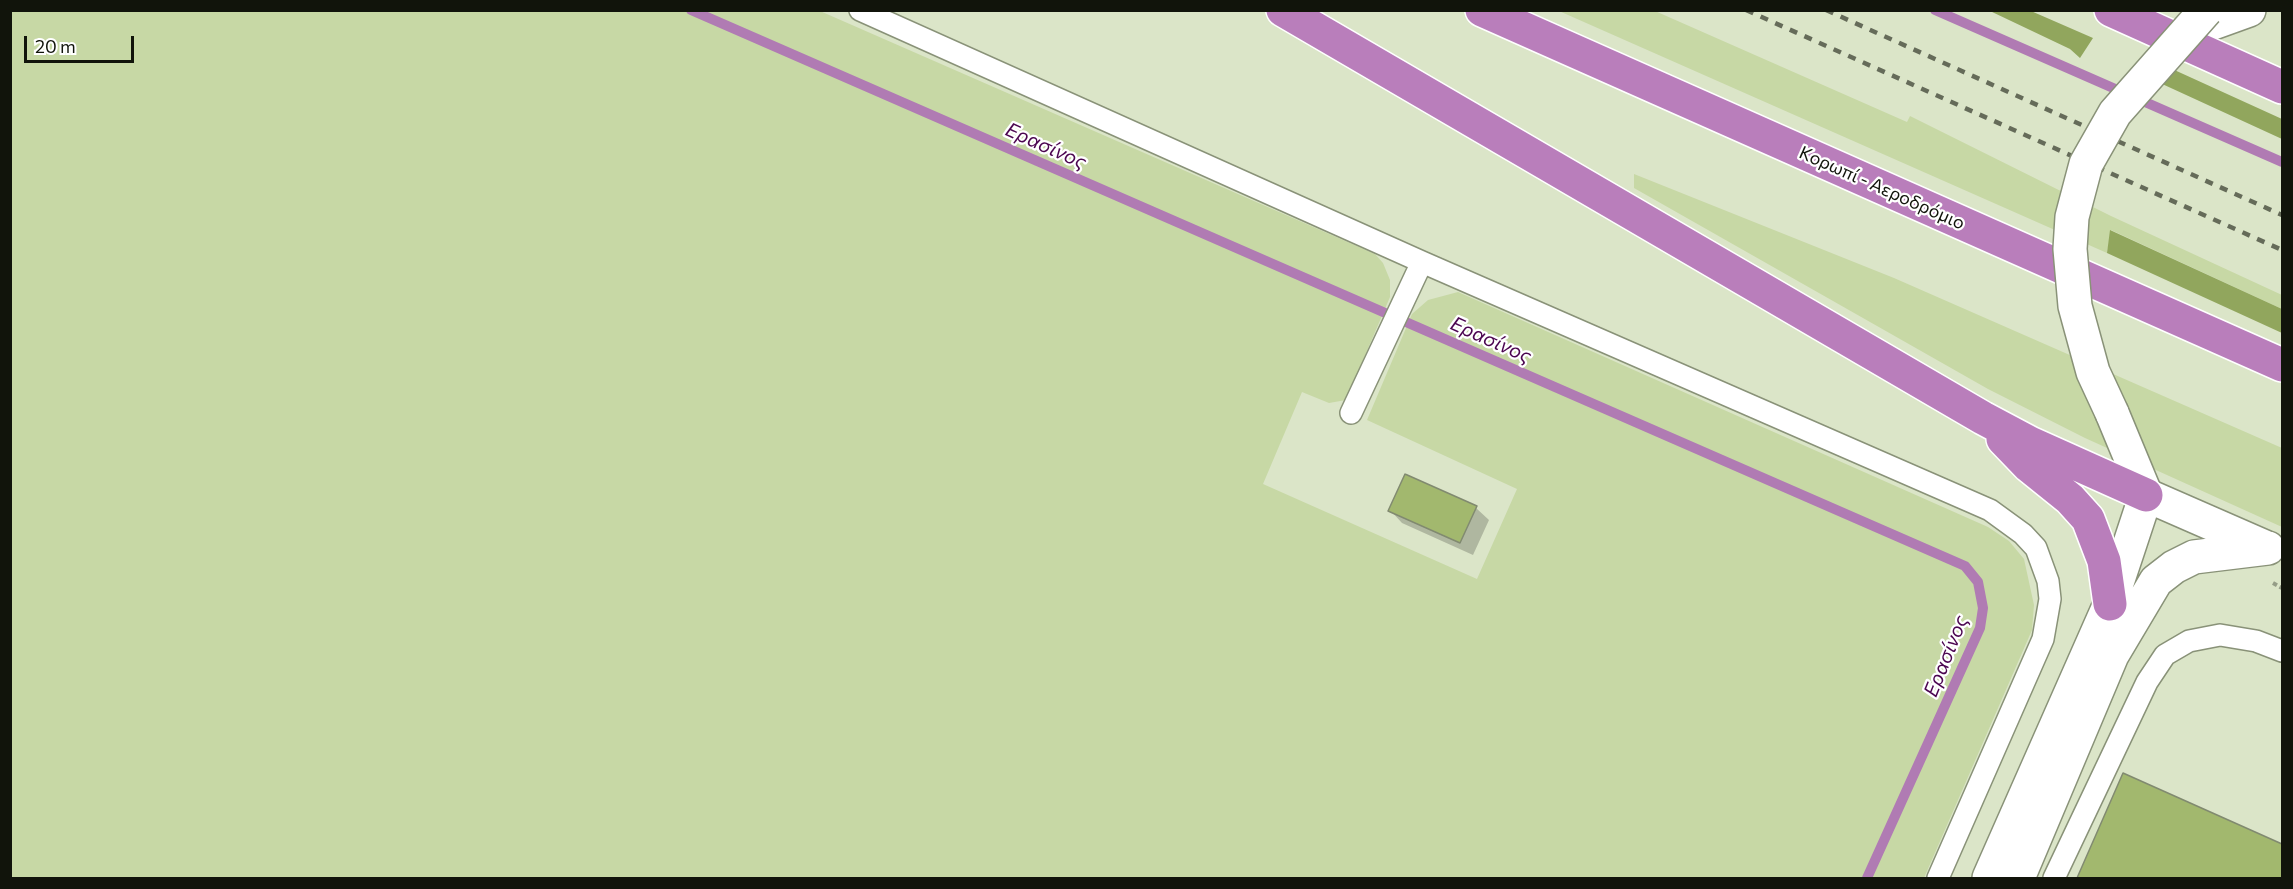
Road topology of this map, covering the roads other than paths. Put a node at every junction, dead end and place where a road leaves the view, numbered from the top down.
1 (860, 10) edge
2 (1283, 10) edge
3 (1482, 10) edge
4 (2112, 10) edge
5 (2249, 10) edge
6 (2197, 21) edge
7 (2283, 87) edge
8 (1422, 262) junction
9 (2283, 365) edge
10 (1351, 413) dead end
11 (1983, 418) junction
12 (2146, 495) junction
13 (2276, 552) edge
14 (2110, 604) junction
15 (2283, 651) edge
16 (1938, 879) edge
17 (1989, 879) edge
18 (2018, 879) edge
19 (2054, 879) edge

1 - 8 lane
2 - 11 highway
3 - 9 highway, Κορωπί - Αεροδρόμιο
4 - 7 highway
5 - 6 street
6 - 12 street, bridge
8 - 10 lane
8 - 16 lane
11 - 12 highway
11 - 14 highway
12 - 13 street
12 - 14 street
13 - 18 street
14 - 17 street
15 - 19 lane

